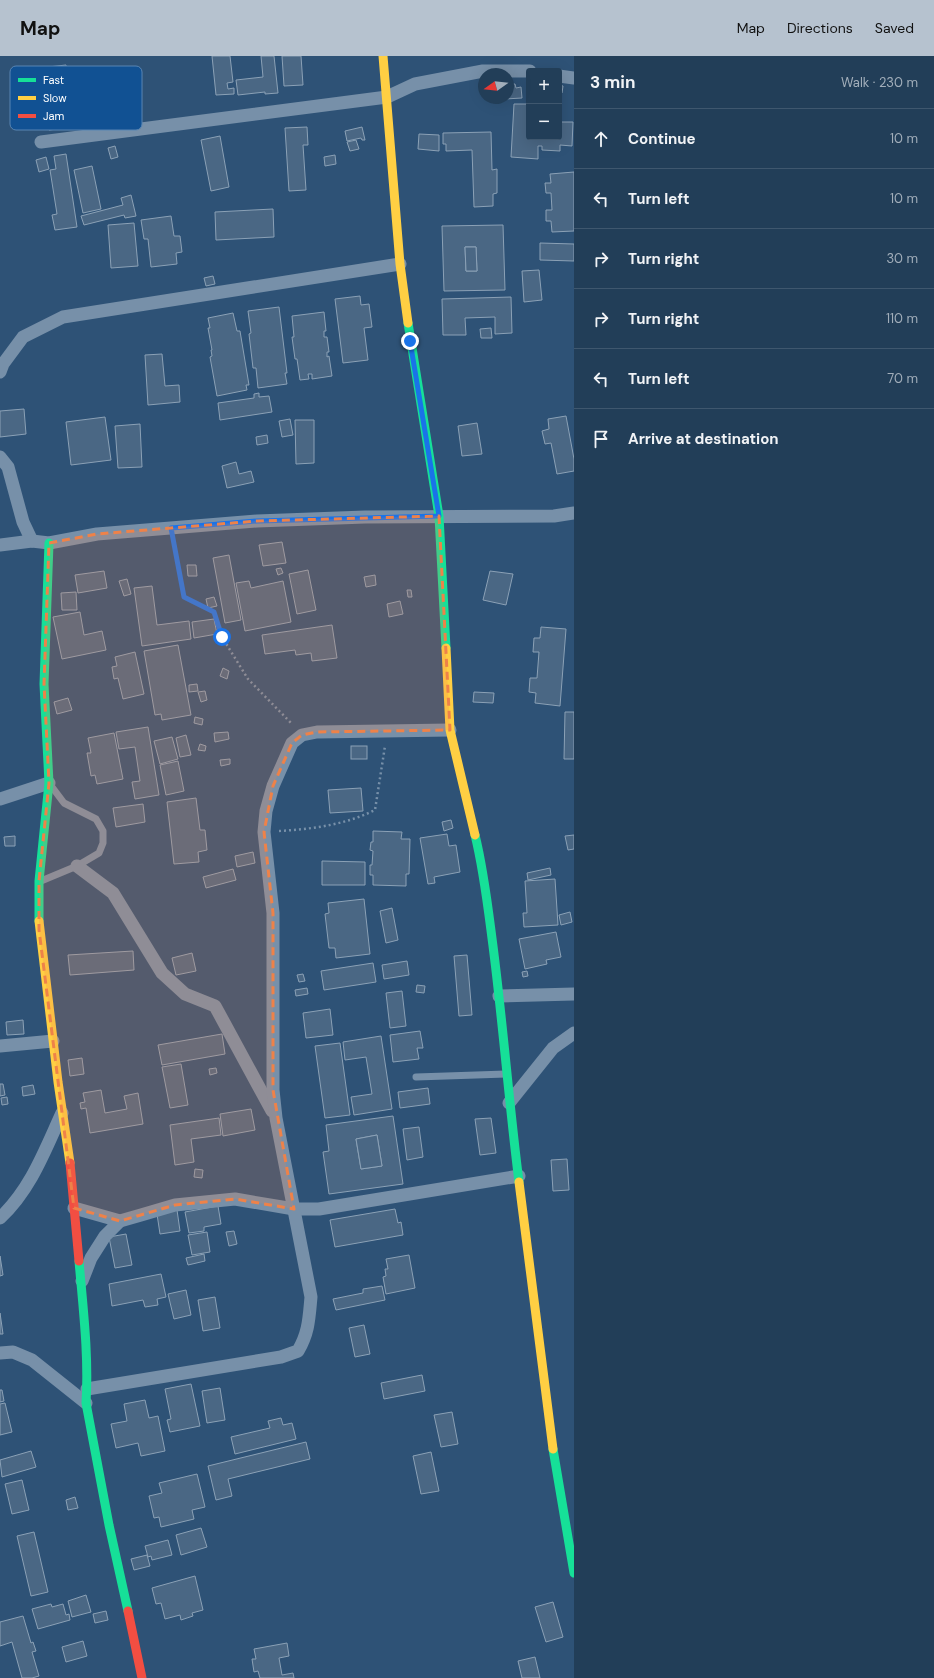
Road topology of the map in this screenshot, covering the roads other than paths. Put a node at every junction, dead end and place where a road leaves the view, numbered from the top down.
1 (383, 56) edge
2 (526, 71) edge
3 (562, 76) edge
4 (574, 78) edge
5 (387, 97) junction
6 (142, 129) edge
7 (133, 130) edge
8 (41, 142) dead end
9 (400, 264) junction
10 (0, 372) edge
11 (0, 457) edge
12 (574, 513) edge
13 (439, 516) junction
14 (32, 541) junction
15 (48, 542) junction
16 (0, 546) edge
17 (450, 730) junction
18 (49, 783) junction
19 (0, 799) edge
20 (77, 866) junction
21 (39, 881) junction
22 (574, 994) edge
23 (499, 996) junction
24 (574, 1033) edge
25 (53, 1041) junction
26 (0, 1046) edge
27 (506, 1074) junction
28 (416, 1078) dead end
29 (509, 1103) junction
30 (62, 1113) junction
31 (276, 1118) junction
32 (519, 1176) junction
33 (74, 1208) junction
34 (294, 1209) junction
35 (0, 1218) edge
36 (120, 1221) junction
37 (81, 1285) junction
38 (0, 1353) edge
39 (87, 1389) junction
40 (86, 1403) junction
41 (574, 1573) edge
42 (142, 1678) edge

1 - 5 street
2 - 5 street
3 - 4 street
5 - 6 street
5 - 9 street
7 - 8 street
9 - 10 street
9 - 13 street
11 - 14 street
12 - 13 street
13 - 15 street
13 - 17 street
14 - 15 street
14 - 16 street
15 - 18 street
17 - 23 street
17 - 31 street
18 - 19 street
18 - 20 lane
18 - 21 street
20 - 21 lane
20 - 31 street
21 - 25 street
22 - 23 street
23 - 27 street
24 - 29 street
25 - 26 street
25 - 30 street
27 - 28 lane
27 - 29 street
29 - 32 street
30 - 33 street
30 - 35 street
31 - 34 street
32 - 34 street
32 - 41 street
33 - 36 street
33 - 37 street
34 - 36 street
34 - 39 street
36 - 37 street
37 - 39 street
38 - 40 street
39 - 40 street
40 - 42 street

